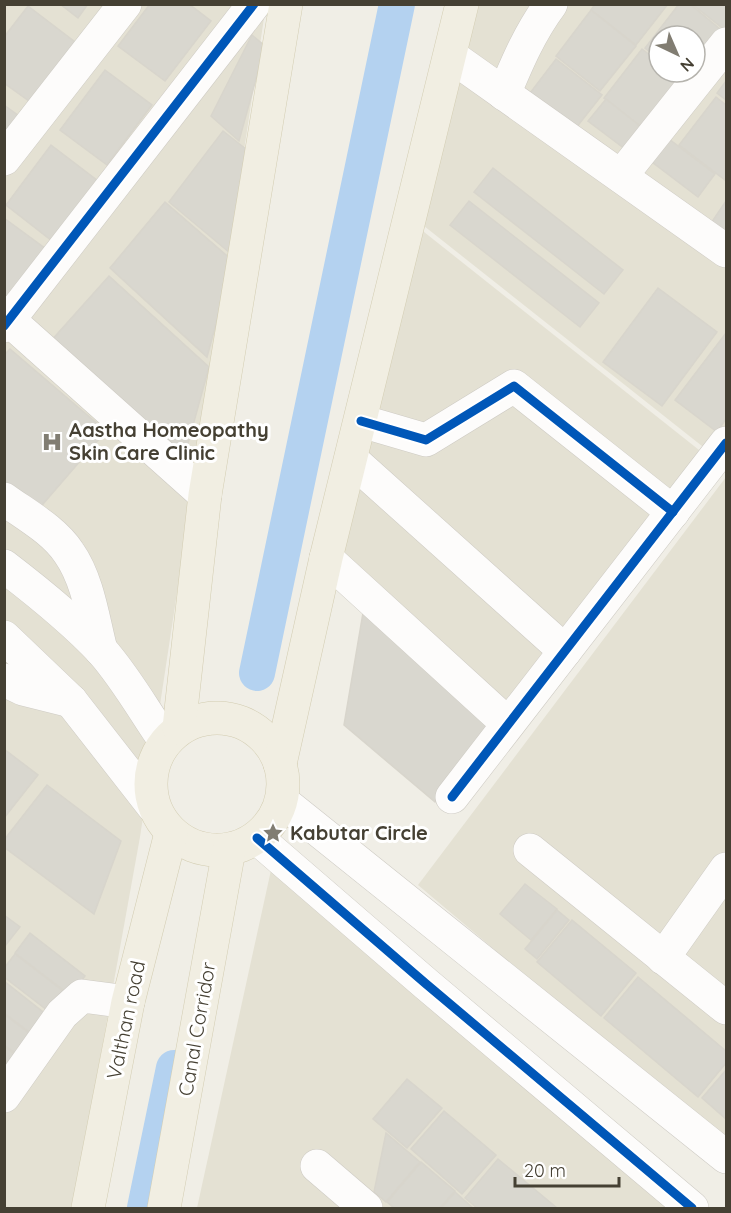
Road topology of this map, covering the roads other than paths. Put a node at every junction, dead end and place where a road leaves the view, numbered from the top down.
1 (125, 4) edge
2 (254, 4) edge
3 (286, 4) edge
4 (462, 4) edge
5 (551, 4) edge
6 (726, 45) edge
7 (451, 56) junction
8 (504, 94) junction
9 (4, 159) edge
10 (621, 176) junction
11 (726, 251) edge
12 (7, 323) edge
13 (361, 421) junction
14 (726, 443) edge
15 (351, 459) junction
16 (205, 495) junction
17 (4, 499) edge
18 (673, 512) junction
19 (326, 558) junction
20 (4, 566) edge
21 (4, 637) edge
22 (101, 650) junction
23 (565, 651) junction
24 (4, 681) edge
25 (71, 701) junction
26 (508, 724) junction
27 (172, 735) junction
28 (280, 764) junction
29 (452, 797) dead end
30 (282, 801) junction
31 (153, 806) junction
32 (171, 833) junction
33 (243, 844) junction
34 (530, 850) dead end
35 (726, 869) edge
36 (663, 957) junction
37 (128, 1002) junction
38 (726, 1008) edge
39 (4, 1096) edge
40 (726, 1157) edge
41 (317, 1166) dead end
42 (88, 1209) edge
43 (164, 1209) edge
44 (366, 1209) edge
45 (692, 1209) edge

1 - 9 street
2 - 12 street
3 - 16 main road
4 - 7 main road
5 - 8 street
6 - 10 street
7 - 8 street
7 - 13 main road
8 - 10 street
10 - 11 street
12 - 16 street
13 - 15 main road
13 - 18 street
14 - 18 street
15 - 19 main road
15 - 23 street
16 - 27 main road
17 - 22 street
18 - 23 street
19 - 26 street
19 - 28 main road
20 - 22 street
21 - 25 street
22 - 27 street
23 - 26 street
24 - 25 street
25 - 31 street
26 - 29 street
27 - 28 main road
27 - 31 main road
28 - 30 main road
30 - 33 main road
30 - 40 street
31 - 32 main road
32 - 33 main road
32 - 37 main road, Valthan road
33 - 43 main road, Canal Corridor
33 - 45 street
34 - 36 street
35 - 36 street
36 - 38 street
37 - 39 street
37 - 42 main road, Valthan road
41 - 44 street

